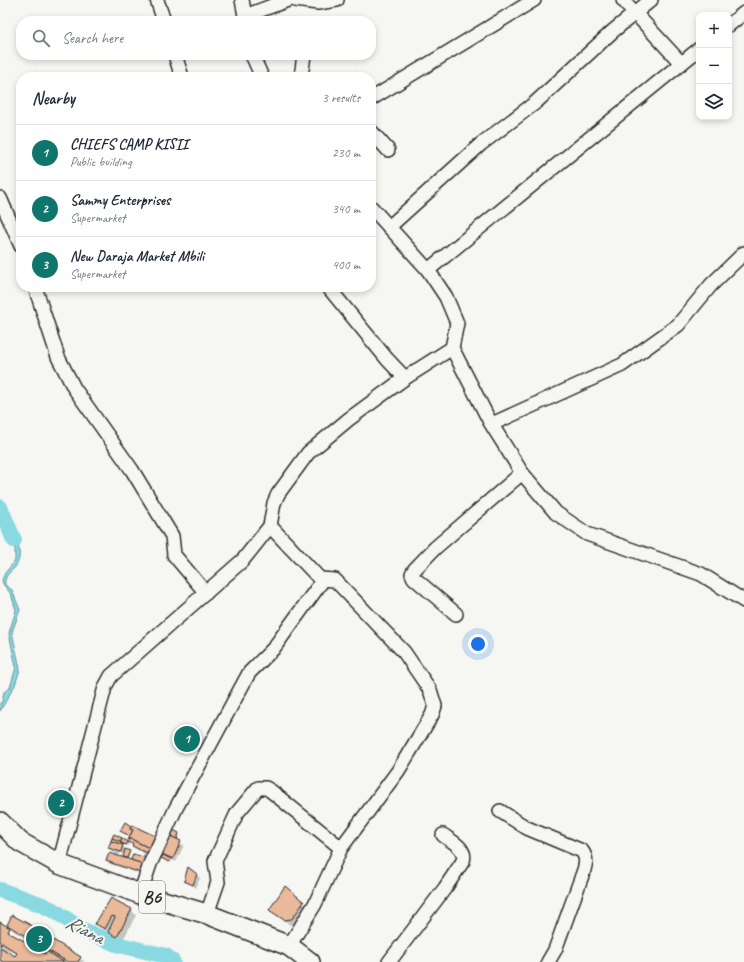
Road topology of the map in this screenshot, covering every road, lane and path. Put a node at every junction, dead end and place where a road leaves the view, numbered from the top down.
1 (157, 0) edge
2 (242, 0) edge
3 (288, 0) edge
4 (295, 0) edge
5 (337, 0) edge
6 (534, 0) edge
7 (623, 0) edge
8 (651, 0) edge
9 (635, 12) junction
10 (744, 13) edge
11 (162, 16) edge
12 (245, 16) edge
13 (252, 16) edge
14 (732, 23) edge
15 (696, 51) edge
16 (177, 60) edge
17 (254, 60) edge
18 (303, 60) edge
19 (681, 63) junction
20 (180, 72) edge
21 (260, 72) edge
22 (302, 72) edge
23 (376, 96) edge
24 (376, 137) edge
25 (388, 150) dead end
26 (0, 198) edge
27 (376, 213) edge
28 (389, 227) junction
29 (16, 235) edge
30 (744, 253) edge
31 (428, 270) junction
32 (36, 292) edge
33 (332, 292) edge
34 (452, 348) junction
35 (405, 378) junction
36 (492, 424) junction
37 (522, 473) junction
38 (270, 526) junction
39 (323, 580) junction
40 (206, 593) junction
41 (744, 601) edge
42 (456, 614) dead end
43 (500, 811) dead end
44 (0, 822) edge
45 (443, 835) dead end
46 (341, 848) junction
47 (59, 864) junction
48 (142, 887) junction
49 (206, 914) junction
50 (289, 946) junction
51 (310, 962) edge
52 (389, 962) edge
53 (548, 962) edge

1 - 11 street
2 - 12 street
3 - 13 street
4 - 5 street
6 - 23 street
7 - 9 street
8 - 9 street
9 - 19 street
9 - 28 street
10 - 14 street
15 - 19 street
16 - 20 street
17 - 21 street
18 - 22 street
19 - 31 street
24 - 25 street
26 - 29 street
27 - 28 street
28 - 31 street
30 - 36 street
31 - 34 street
32 - 40 street
33 - 35 street
34 - 35 street
34 - 36 street
35 - 38 street
36 - 37 street
37 - 41 street
37 - 42 street
38 - 39 street
38 - 40 street
39 - 46 street
39 - 48 street
40 - 47 street
43 - 53 street
44 - 47 highway, B6
45 - 52 street
46 - 49 street
46 - 50 street
47 - 48 highway, B6
48 - 49 highway, B6
49 - 50 highway, B6
50 - 51 highway, B6

